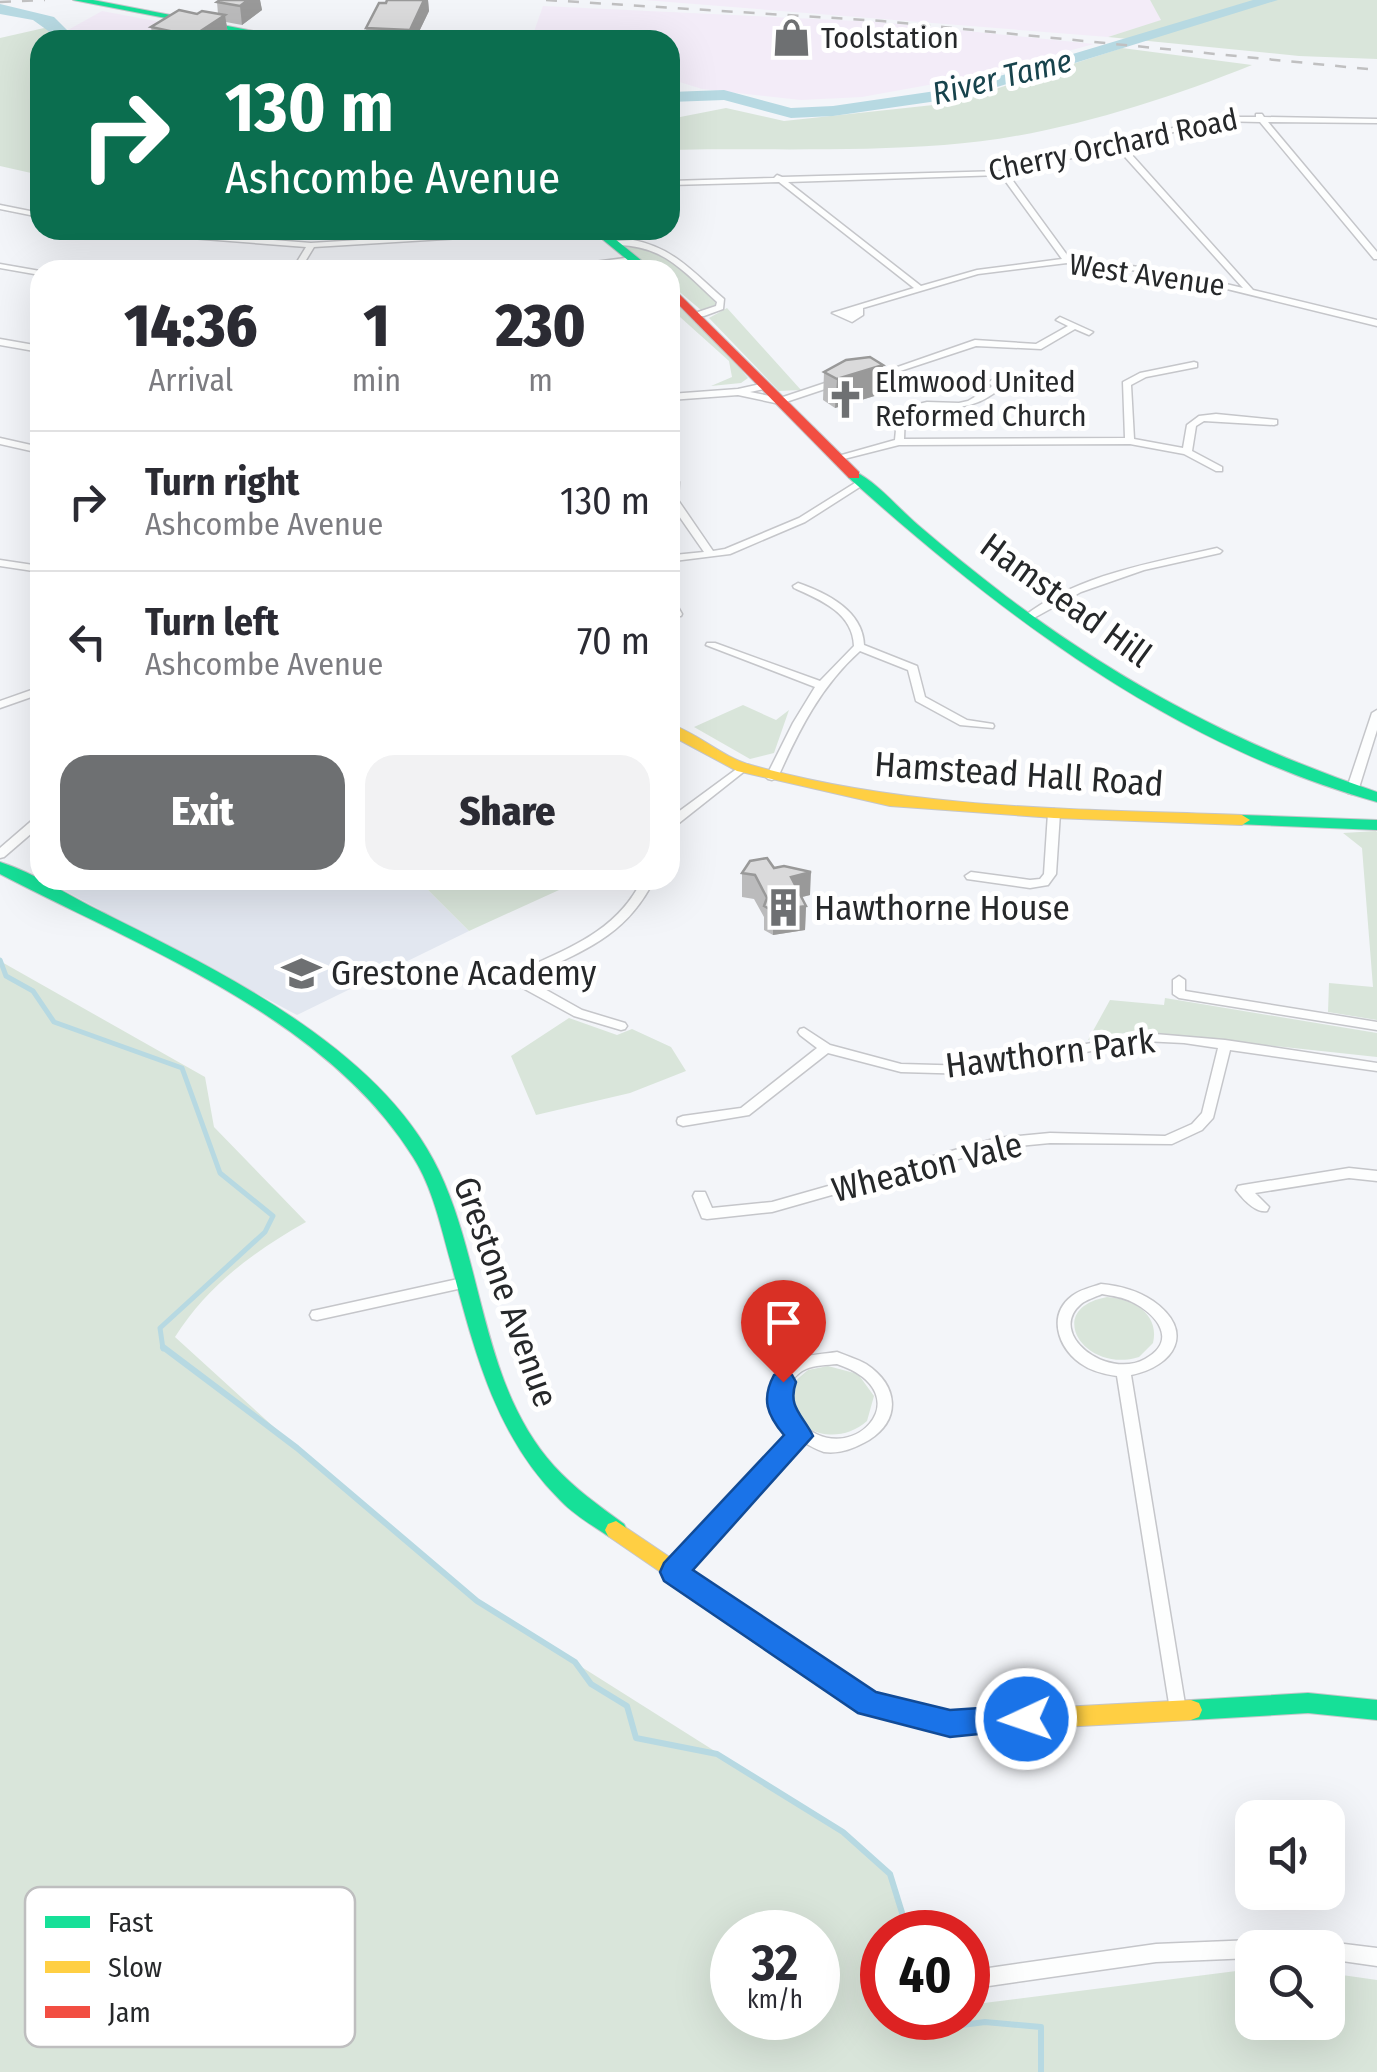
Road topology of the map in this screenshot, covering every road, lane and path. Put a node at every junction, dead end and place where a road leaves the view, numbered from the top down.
1 (78, 0) edge
2 (239, 30) edge
3 (1260, 116) junction
4 (1377, 121) edge
5 (1117, 142) junction
6 (1003, 173) junction
7 (777, 177) junction
8 (680, 182) edge
9 (0, 207) edge
10 (30, 213) edge
11 (245, 240) edge
12 (393, 240) edge
13 (610, 240) edge
14 (616, 244) junction
15 (311, 245) junction
16 (1377, 257) edge
17 (302, 260) edge
18 (635, 260) edge
19 (674, 260) edge
20 (1067, 261) junction
21 (680, 265) edge
22 (0, 266) edge
23 (30, 271) edge
24 (919, 288) junction
25 (1249, 290) junction
26 (680, 297) edge
27 (859, 309) dead end
28 (701, 314) junction
29 (1060, 320) dead end
30 (1377, 323) edge
31 (1073, 327) junction
32 (1089, 332) dead end
33 (0, 342) edge
34 (30, 348) edge
35 (1198, 354) dead end
36 (858, 380) edge
37 (844, 382) edge
38 (992, 384) dead end
39 (765, 386) junction
40 (738, 392) junction
41 (680, 396) edge
42 (780, 401) junction
43 (1274, 422) dead end
44 (0, 441) edge
45 (1130, 441) junction
46 (899, 442) junction
47 (30, 448) edge
48 (1187, 452) junction
49 (836, 458) junction
50 (1219, 470) dead end
51 (863, 481) junction
52 (680, 511) edge
53 (1217, 551) dead end
54 (710, 554) junction
55 (1198, 556) junction
56 (680, 557) edge
57 (0, 564) edge
58 (30, 567) edge
59 (1211, 567) dead end
60 (828, 584) dead end
61 (798, 586) dead end
62 (816, 593) junction
63 (1028, 617) junction
64 (859, 647) junction
65 (717, 650) dead end
66 (820, 684) junction
67 (30, 694) edge
68 (0, 705) edge
69 (1377, 713) edge
70 (989, 726) dead end
71 (680, 734) edge
72 (742, 768) junction
73 (772, 778) junction
74 (1352, 791) junction
75 (1377, 797) edge
76 (1054, 813) junction
77 (680, 816) edge
78 (1377, 825) edge
79 (30, 828) edge
80 (0, 854) edge
81 (0, 867) edge
82 (971, 876) dead end
83 (30, 883) edge
84 (43, 890) edge
85 (644, 890) edge
86 (500, 969) dead end
87 (514, 978) junction
88 (1179, 980) dead end
89 (621, 1026) dead end
90 (1377, 1026) edge
91 (804, 1032) dead end
92 (1224, 1044) junction
93 (826, 1048) junction
94 (1377, 1067) edge
95 (683, 1121) dead end
96 (1377, 1176) edge
97 (700, 1196) dead end
98 (1262, 1208) dead end
99 (467, 1282) junction
100 (317, 1315) dead end
101 (1123, 1371) junction
102 (800, 1436) junction
103 (674, 1572) junction
104 (1178, 1710) junction
105 (1377, 1710) edge
106 (1235, 1949) edge
107 (1345, 1953) edge
108 (1377, 1958) edge
109 (990, 1977) edge

1 - 2 street
3 - 4 street, Cherry Orchard Road
3 - 5 street, Cherry Orchard Road
3 - 16 street
5 - 6 street, Cherry Orchard Road
5 - 25 street
6 - 7 street, Cherry Orchard Road
6 - 20 street
7 - 8 street, Cherry Orchard Road
7 - 24 street
9 - 10 street
11 - 15 street
12 - 15 street
13 - 14 street
14 - 18 street
14 - 19 street
15 - 17 street
20 - 24 street, West Avenue
20 - 25 street, West Avenue
21 - 28 street
22 - 23 street
24 - 27 street, West Avenue
25 - 30 street, West Avenue
26 - 28 street, Hamstead Hill
28 - 39 street, Hamstead Hill
29 - 31 street
31 - 32 street
31 - 36 street
33 - 34 street
35 - 45 street
37 - 42 street
38 - 46 street
39 - 40 street
39 - 42 street, Hamstead Hill
40 - 41 street
40 - 42 street
42 - 49 street, Hamstead Hill
43 - 48 street
44 - 47 street
45 - 46 street
45 - 48 street
46 - 49 street
48 - 50 street
49 - 51 street, Hamstead Hill
51 - 54 street
51 - 63 street, Hamstead Hill
52 - 54 street
53 - 55 street
54 - 56 street
55 - 59 street
55 - 63 street
57 - 58 street
60 - 62 street
61 - 62 street
62 - 64 street
63 - 74 street, Hamstead Hill
64 - 66 street
64 - 70 street
65 - 66 street
66 - 73 street
67 - 68 street
69 - 74 street
71 - 72 street, Hamstead Hall Road
72 - 73 street, Hamstead Hall Road
72 - 77 street
73 - 76 street, Hamstead Hall Road
74 - 75 street, Hamstead Hill
76 - 78 street, Hamstead Hall Road
76 - 82 street
79 - 80 street
81 - 83 street, Grestone Avenue
84 - 99 street, Grestone Avenue
85 - 87 street
86 - 87 street
87 - 89 street
88 - 90 street
91 - 93 street, Hawthorn Park
92 - 93 street, Hawthorn Park
92 - 94 street, Hawthorn Park
92 - 97 street, Wheaton Vale
93 - 95 street
96 - 98 street
99 - 100 street
99 - 103 street, Grestone Avenue
101 - 101 street
101 - 104 street
102 - 102 street
102 - 103 street
103 - 104 street, Grestone Avenue
104 - 105 street, Grestone Avenue
106 - 109 street
107 - 108 street

